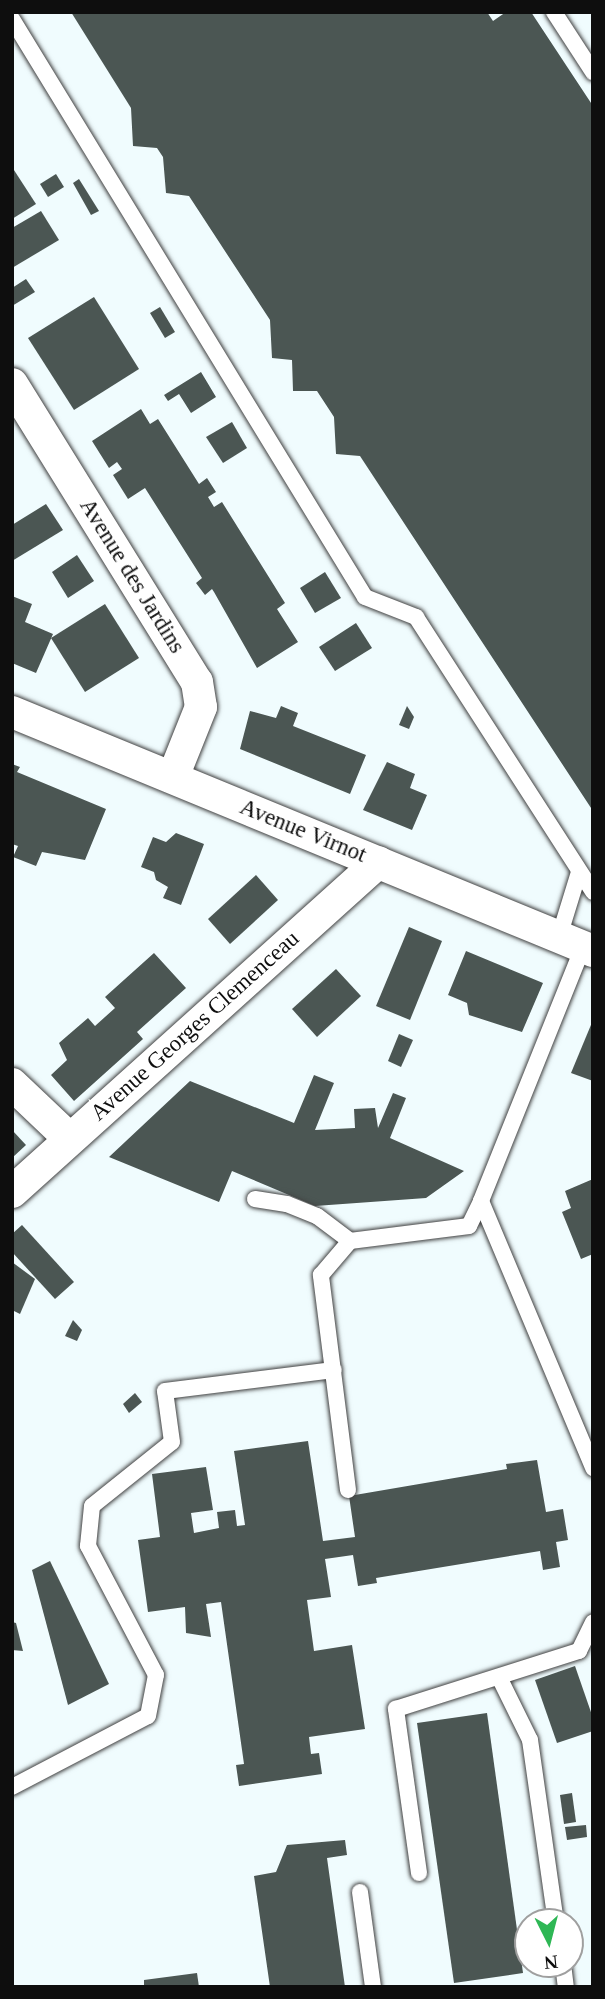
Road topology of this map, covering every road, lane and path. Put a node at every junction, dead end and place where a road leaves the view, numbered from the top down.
1 (554, 12) edge
2 (12, 19) edge
3 (593, 72) edge
4 (12, 384) edge
5 (12, 712) edge
6 (173, 777) junction
7 (379, 862) junction
8 (579, 872) junction
9 (593, 892) edge
10 (578, 945) edge
11 (12, 1084) edge
12 (70, 1139) junction
13 (12, 1192) edge
14 (255, 1199) dead end
15 (481, 1200) junction
16 (350, 1241) junction
17 (334, 1370) junction
18 (593, 1468) edge
19 (348, 1490) dead end
20 (593, 1622) edge
21 (499, 1676) junction
22 (12, 1787) edge
23 (419, 1873) dead end
24 (360, 1892) dead end
25 (554, 1908) edge
26 (373, 1987) edge

1 - 3 lane
2 - 8 lane
4 - 6 street, Avenue des Jardins
5 - 6 street, Avenue Virnot
6 - 7 street, Avenue Virnot
7 - 10 street, Avenue Virnot
7 - 12 street, Avenue Georges Clemenceau
8 - 9 lane
8 - 10 lane
10 - 15 lane
11 - 12 street
12 - 13 street, Avenue Georges Clemenceau
14 - 16 lane
15 - 16 lane
15 - 18 lane
16 - 17 lane
17 - 19 lane
17 - 22 lane
20 - 21 lane
21 - 23 lane
21 - 25 lane
24 - 26 lane

